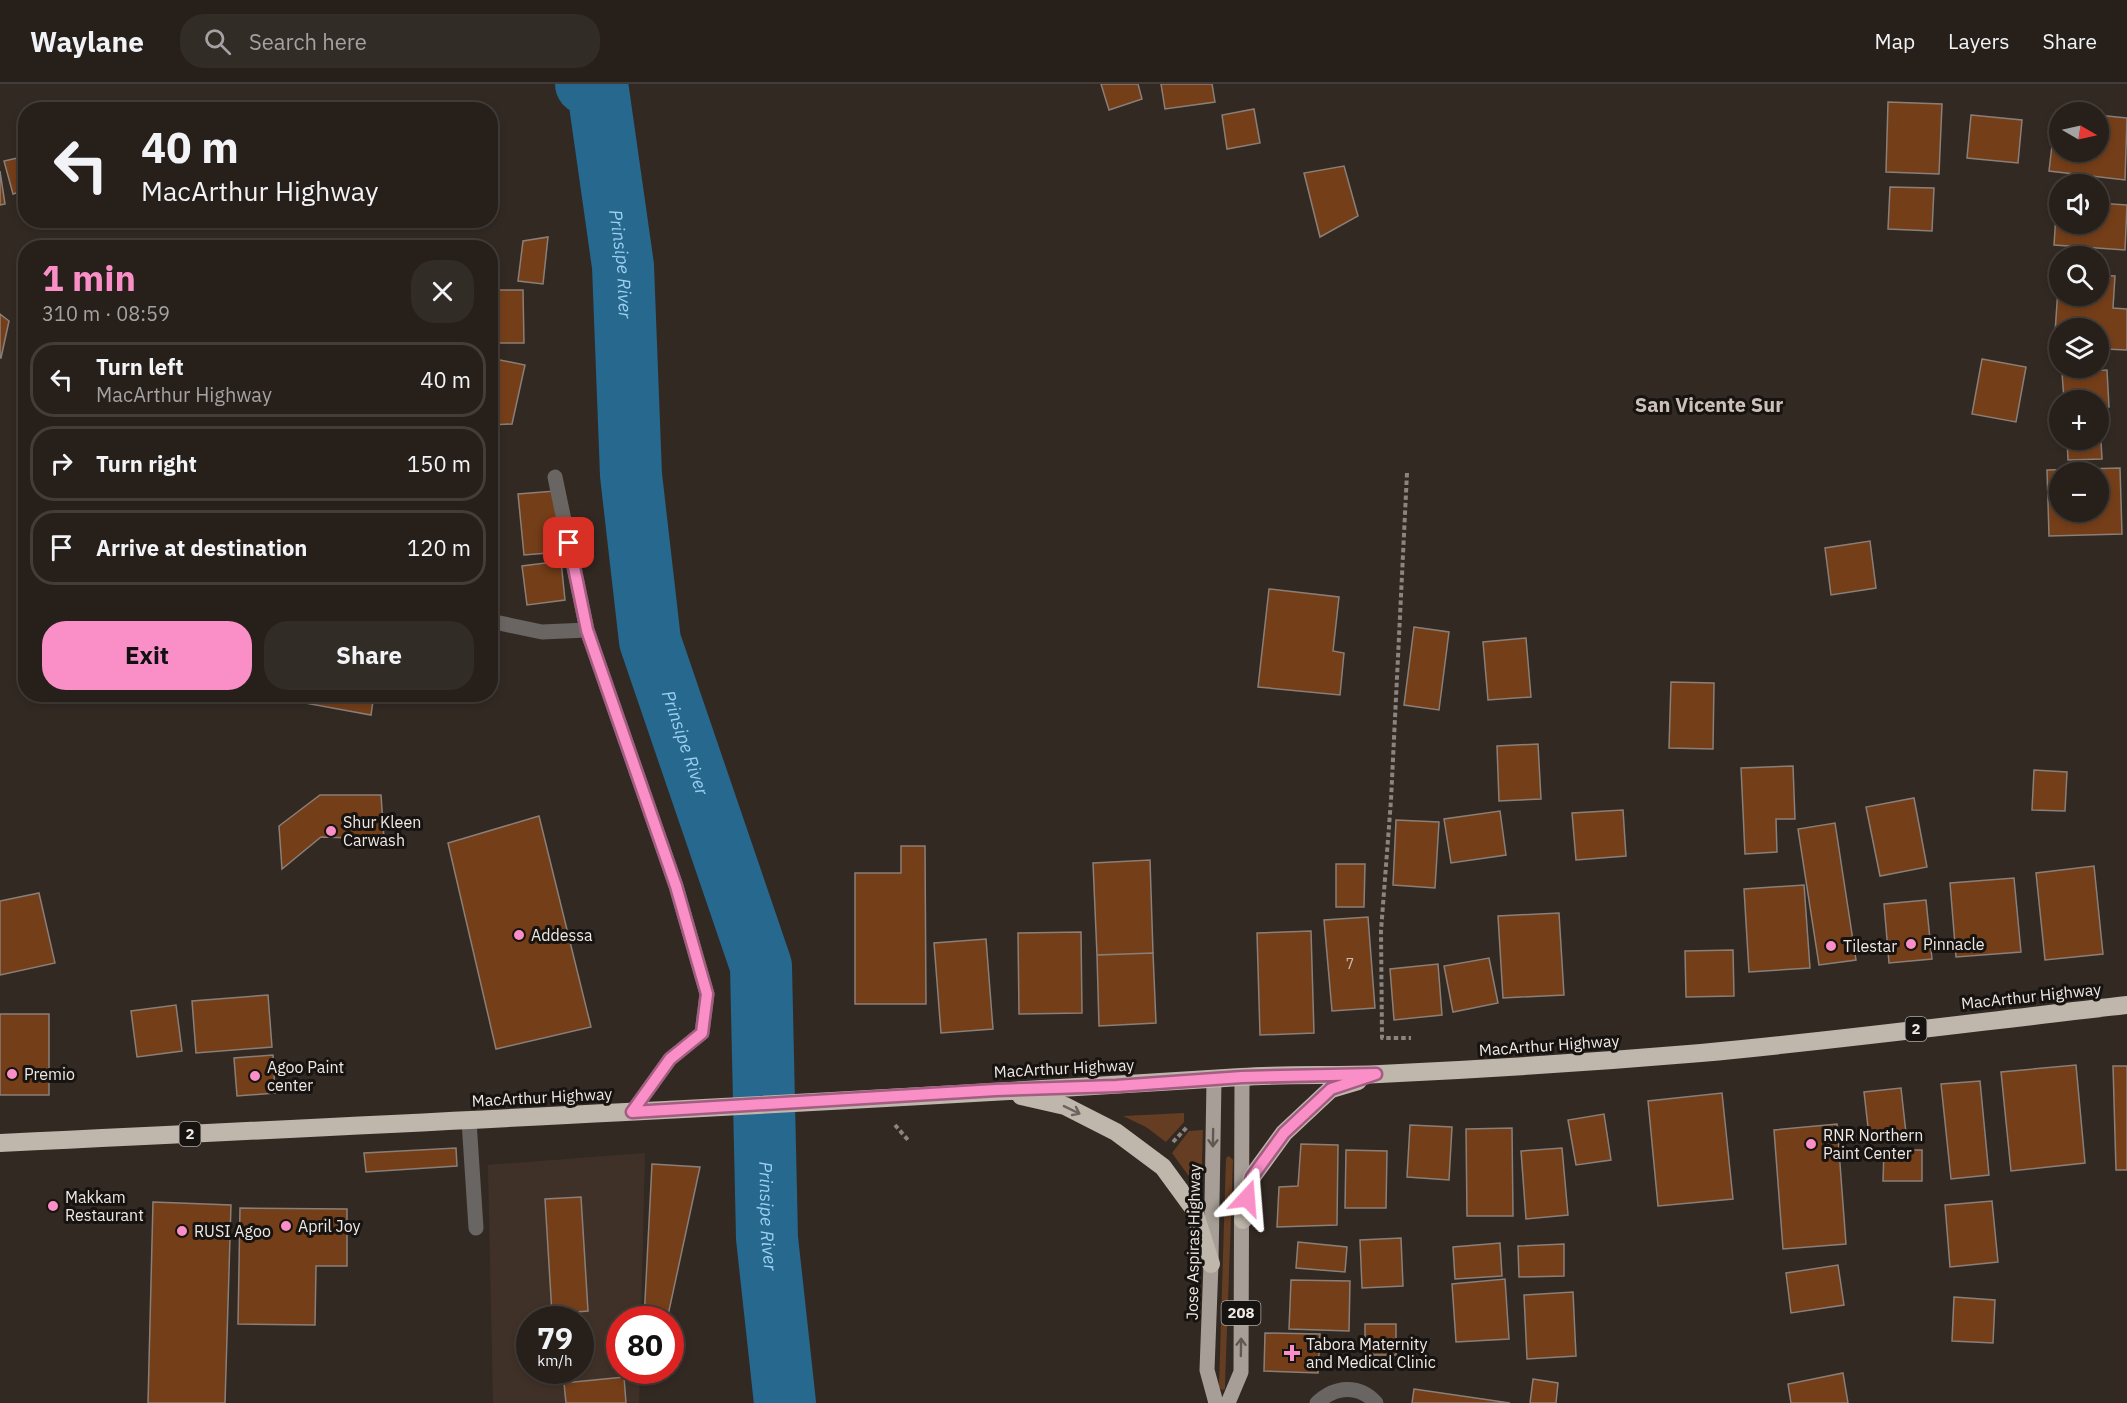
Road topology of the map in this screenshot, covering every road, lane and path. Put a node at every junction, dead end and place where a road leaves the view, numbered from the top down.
1 (1407, 473) dead end
2 (555, 477) dead end
3 (498, 623) edge
4 (587, 630) junction
5 (2127, 1005) edge
6 (1411, 1038) dead end
7 (1376, 1074) junction
8 (1242, 1077) junction
9 (1214, 1080) junction
10 (996, 1090) junction
11 (632, 1112) junction
12 (1193, 1120) dead end
13 (469, 1121) junction
14 (0, 1143) edge
15 (1168, 1147) dead end
16 (1243, 1220) junction
17 (476, 1227) dead end
18 (1211, 1264) junction
19 (1216, 1403) edge
20 (1228, 1403) edge
21 (1317, 1403) edge
22 (1376, 1403) edge

1 - 6 path
2 - 4 street
3 - 4 street
4 - 11 street
5 - 7 highway, MacArthur Highway / 2
7 - 8 highway, MacArthur Highway / 2
7 - 16 highway
8 - 9 highway, MacArthur Highway / 2
8 - 16 main road, 208
9 - 10 highway, MacArthur Highway / 2
9 -> 18 main road, Jose Aspiras Highway / 208
10 - 11 highway, MacArthur Highway / 2
10 -> 18 highway
11 - 13 highway, MacArthur Highway / 2
12 - 15 path
13 - 14 highway, MacArthur Highway / 2
13 - 17 street
20 -> 16 main road, 208
18 - 19 main road, Jose Aspiras Highway / 208
21 - 22 street

